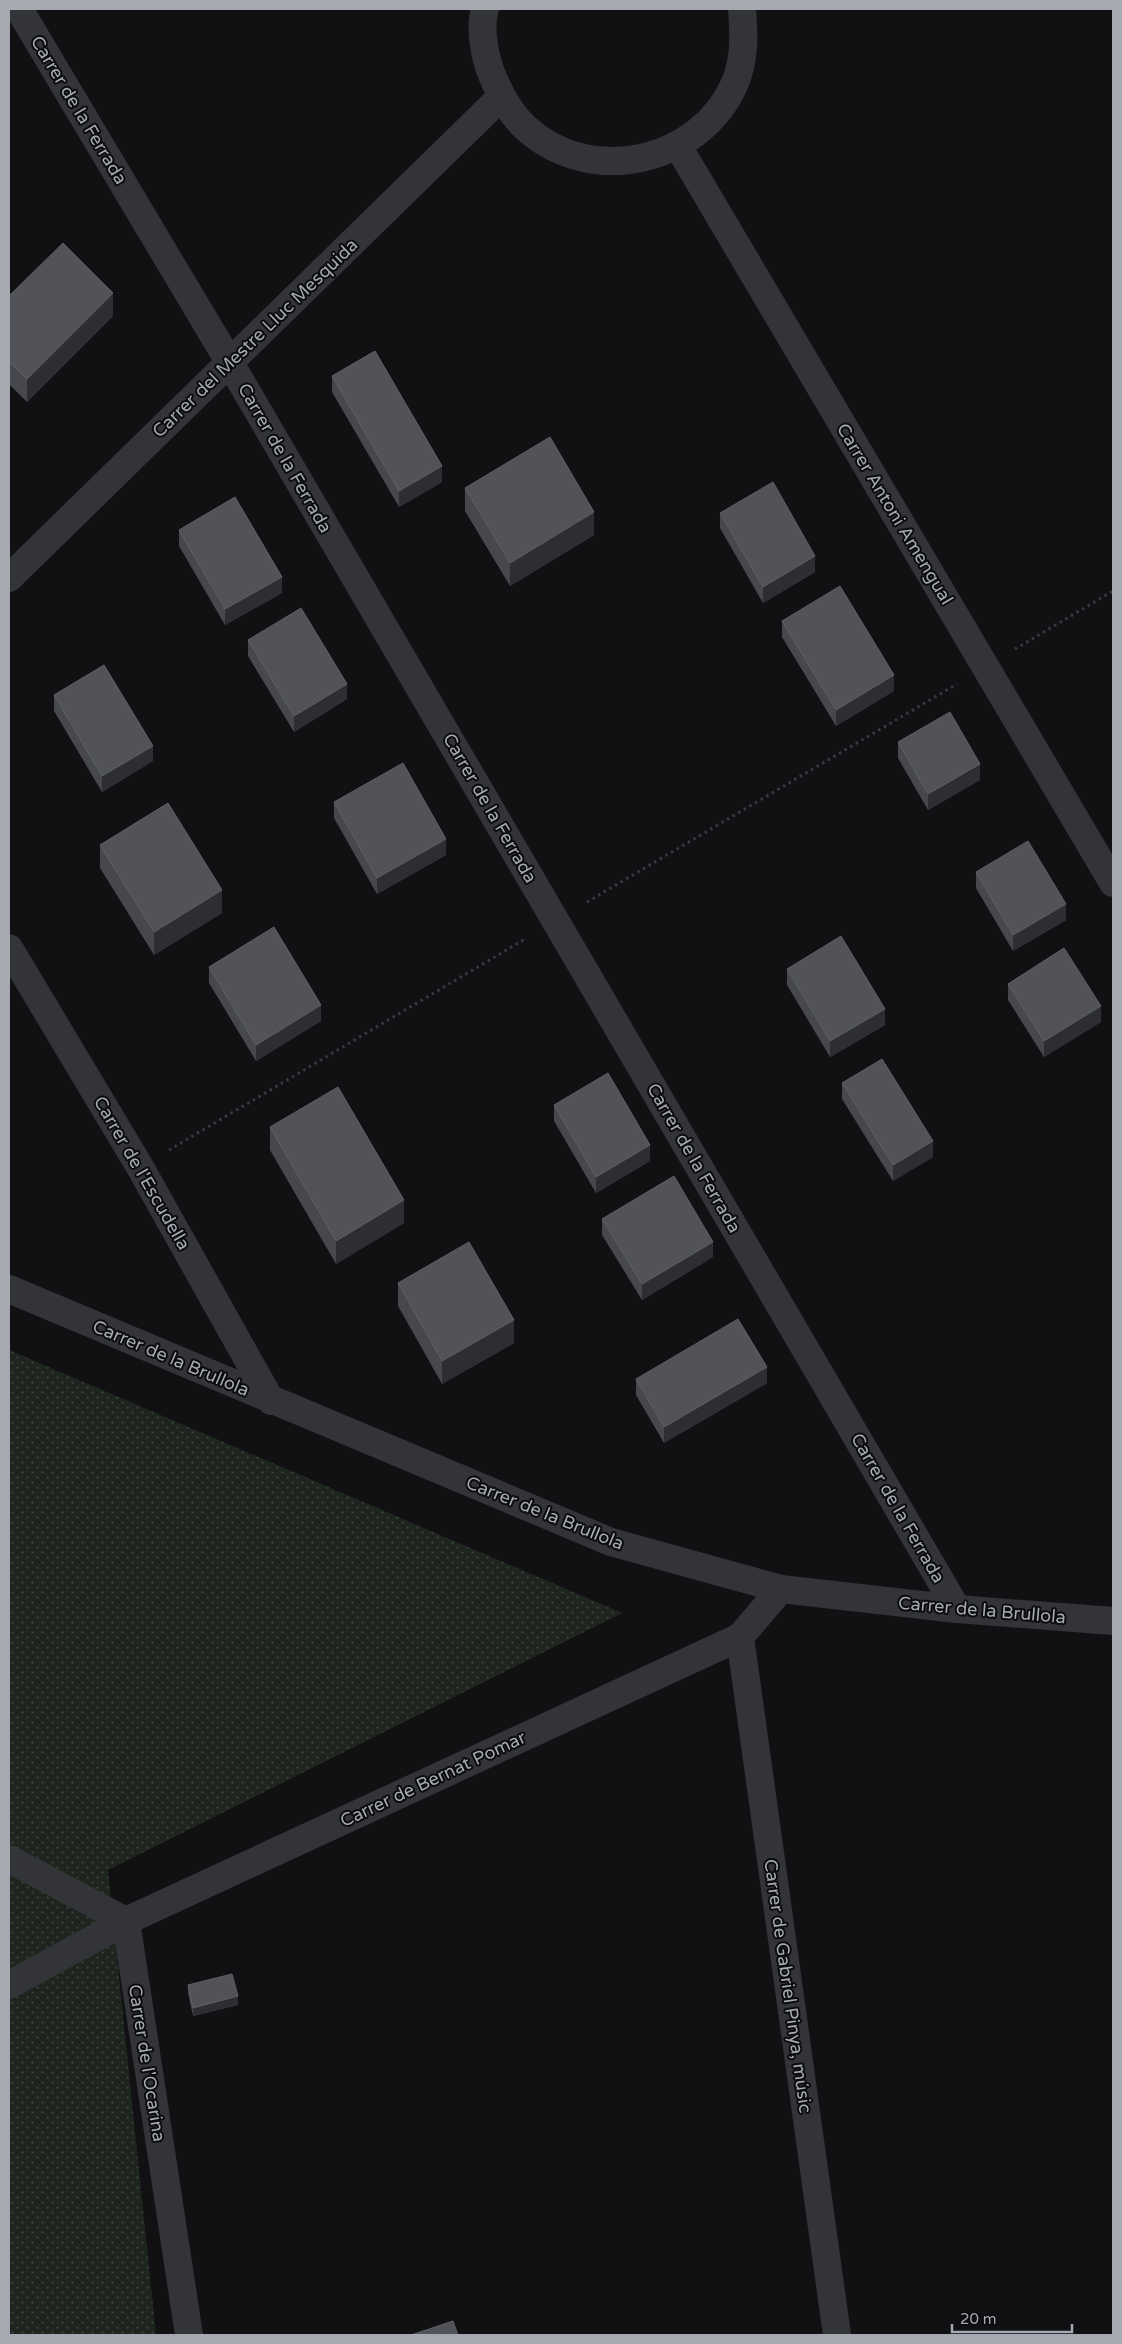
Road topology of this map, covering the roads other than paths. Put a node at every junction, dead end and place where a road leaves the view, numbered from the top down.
1 (19, 9) edge
2 (485, 9) edge
3 (742, 9) edge
4 (501, 98) junction
5 (678, 146) junction
6 (230, 363) junction
7 (9, 578) edge
8 (1113, 883) edge
9 (9, 948) edge
10 (9, 1289) edge
11 (271, 1401) junction
12 (780, 1589) junction
13 (957, 1609) junction
14 (1113, 1621) edge
15 (740, 1637) junction
16 (9, 1859) edge
17 (126, 1921) junction
18 (9, 1985) edge
19 (189, 2335) edge
20 (837, 2335) edge

1 - 6 street, Carrer de la Ferrada
2 - 4 street
3 - 5 street
4 - 5 street
4 - 6 street, Carrer del Mestre Lluc Mesquida
5 - 8 street, Carrer Antoni Amengual
6 - 7 street, Carrer del Mestre Lluc Mesquida
6 - 13 street, Carrer de la Ferrada
9 - 11 street, Carrer de l'Escudella
10 - 11 street, Carrer de la Brullola
11 - 12 street, Carrer de la Brullola
12 - 13 street, Carrer de la Brullola
12 - 15 street
13 - 14 street, Carrer de la Brullola
15 - 17 street, Carrer de Bernat Pomar
15 - 20 street, Carrer de Gabriel Pinya, músic
16 - 17 street
17 - 18 street, Carrer de Bernat Pomar
17 - 19 street, Carrer de l'Ocarina

